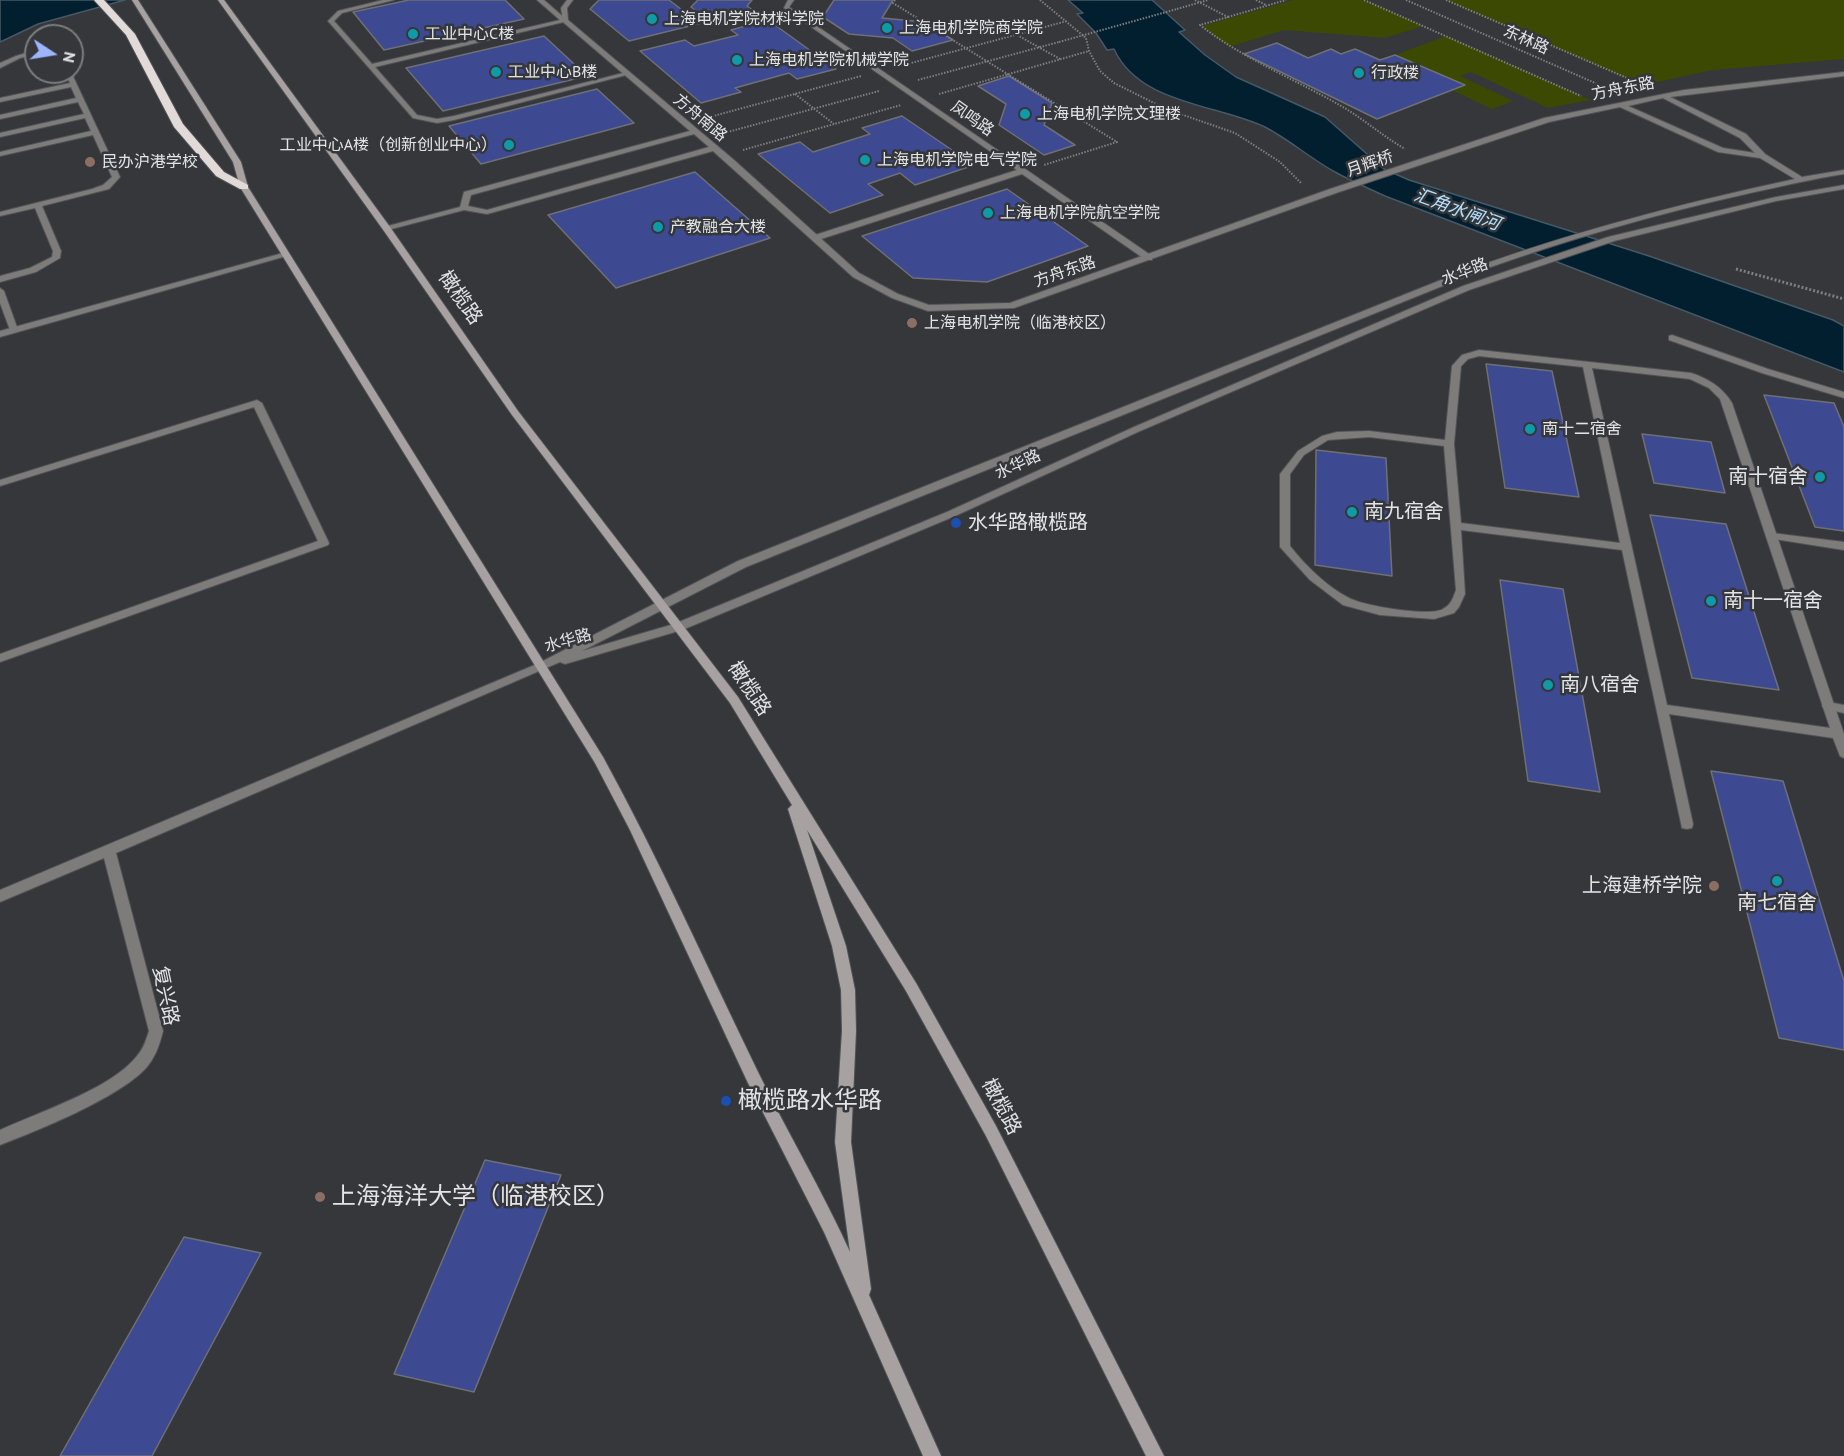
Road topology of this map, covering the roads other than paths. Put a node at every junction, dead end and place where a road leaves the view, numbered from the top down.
1 (99, 0) edge
2 (135, 0) edge
3 (221, 0) edge
4 (391, 0) edge
5 (540, 0) edge
6 (570, 0) edge
7 (791, 0) edge
8 (565, 21) junction
9 (24, 55) edge
10 (0, 66) edge
11 (370, 66) junction
12 (627, 74) junction
13 (1844, 74) edge
14 (74, 84) joint
15 (1662, 96) junction
16 (81, 99) junction
17 (0, 100) edge
18 (1621, 105) junction
19 (88, 115) junction
20 (0, 117) edge
21 (96, 132) junction
22 (695, 132) junction
23 (0, 135) edge
24 (714, 148) junction
25 (0, 154) edge
26 (1762, 156) junction
27 (1415, 163) joint
28 (1023, 171) junction
29 (1844, 172) edge
30 (1799, 178) junction
31 (243, 187) junction
32 (1844, 187) edge
33 (1333, 191) joint
34 (38, 205) junction
35 (464, 208) junction
36 (0, 214) edge
37 (387, 229) junction
38 (815, 238) junction
39 (286, 255) junction
40 (1149, 258) junction
41 (0, 279) edge
42 (0, 291) edge
43 (14, 330) junction
44 (0, 334) edge
45 (1672, 338) dead end
46 (1587, 364) junction
47 (1844, 395) edge
48 (1449, 444) junction
49 (0, 483) edge
50 (1456, 526) junction
51 (1772, 536) junction
52 (1844, 546) edge
53 (1627, 547) junction
54 (661, 603) junction
55 (678, 627) junction
56 (0, 658) edge
57 (541, 667) junction
58 (1828, 706) junction
59 (1662, 709) junction
60 (1844, 709) edge
61 (1838, 734) junction
62 (1844, 753) edge
63 (788, 791) junction
64 (1687, 824) dead end
65 (108, 849) junction
66 (0, 896) edge
67 (0, 1138) edge
68 (865, 1305) junction
69 (933, 1456) edge
70 (1155, 1456) edge

1 - 31 highway
2 - 31 main road
3 - 37 main road, 橄榄路
4 - 11 street
5 - 8 street, 方舟南路
6 - 8 street
7 - 28 street, 凤鸣路
8 - 11 street
8 - 12 street, 方舟南路
9 - 10 street
11 - 12 street
12 - 22 street, 方舟南路
13 - 15 street, 方舟东路
14 - 16 street
14 - 17 street
15 - 18 street, 方舟东路
15 - 26 street
16 - 19 street
16 - 20 street
18 - 26 street
18 - 27 street, 方舟东路
19 - 21 street
19 - 23 street
21 - 25 street
21 - 34 street
22 - 24 street, 方舟南路
22 - 35 street
24 - 35 street
24 - 38 street, 方舟南路
26 - 30 street
27 - 33 street, 月辉桥
28 - 38 street
28 - 40 street, 凤鸣路
29 - 30 street, 水华路
30 - 54 street, 水华路
31 - 39 main road
32 - 55 street, 水华路
33 - 40 street, 方舟东路
34 - 36 street
34 - 41 street
35 - 37 street
37 - 54 main road, 橄榄路
38 - 40 street, 方舟东路
39 - 43 street
39 - 57 main road
42 - 43 street
43 - 44 street
45 - 47 street
46 - 48 street
46 - 51 street
46 - 53 street
48 - 50 street
48 - 50 street
49 - 56 street
50 - 53 street
51 - 52 street
51 - 58 street
53 - 59 street
54 - 55 main road, 橄榄路
54 - 57 street, 水华路
55 - 57 street, 水华路
55 - 63 main road, 橄榄路
57 - 65 street
57 - 68 main road
58 - 60 street
58 - 61 street
59 - 61 street
59 - 64 street
61 - 62 street
63 - 68 main road
63 - 70 main road, 橄榄路
65 - 66 street
65 - 67 street, 复兴路
68 - 69 main road

